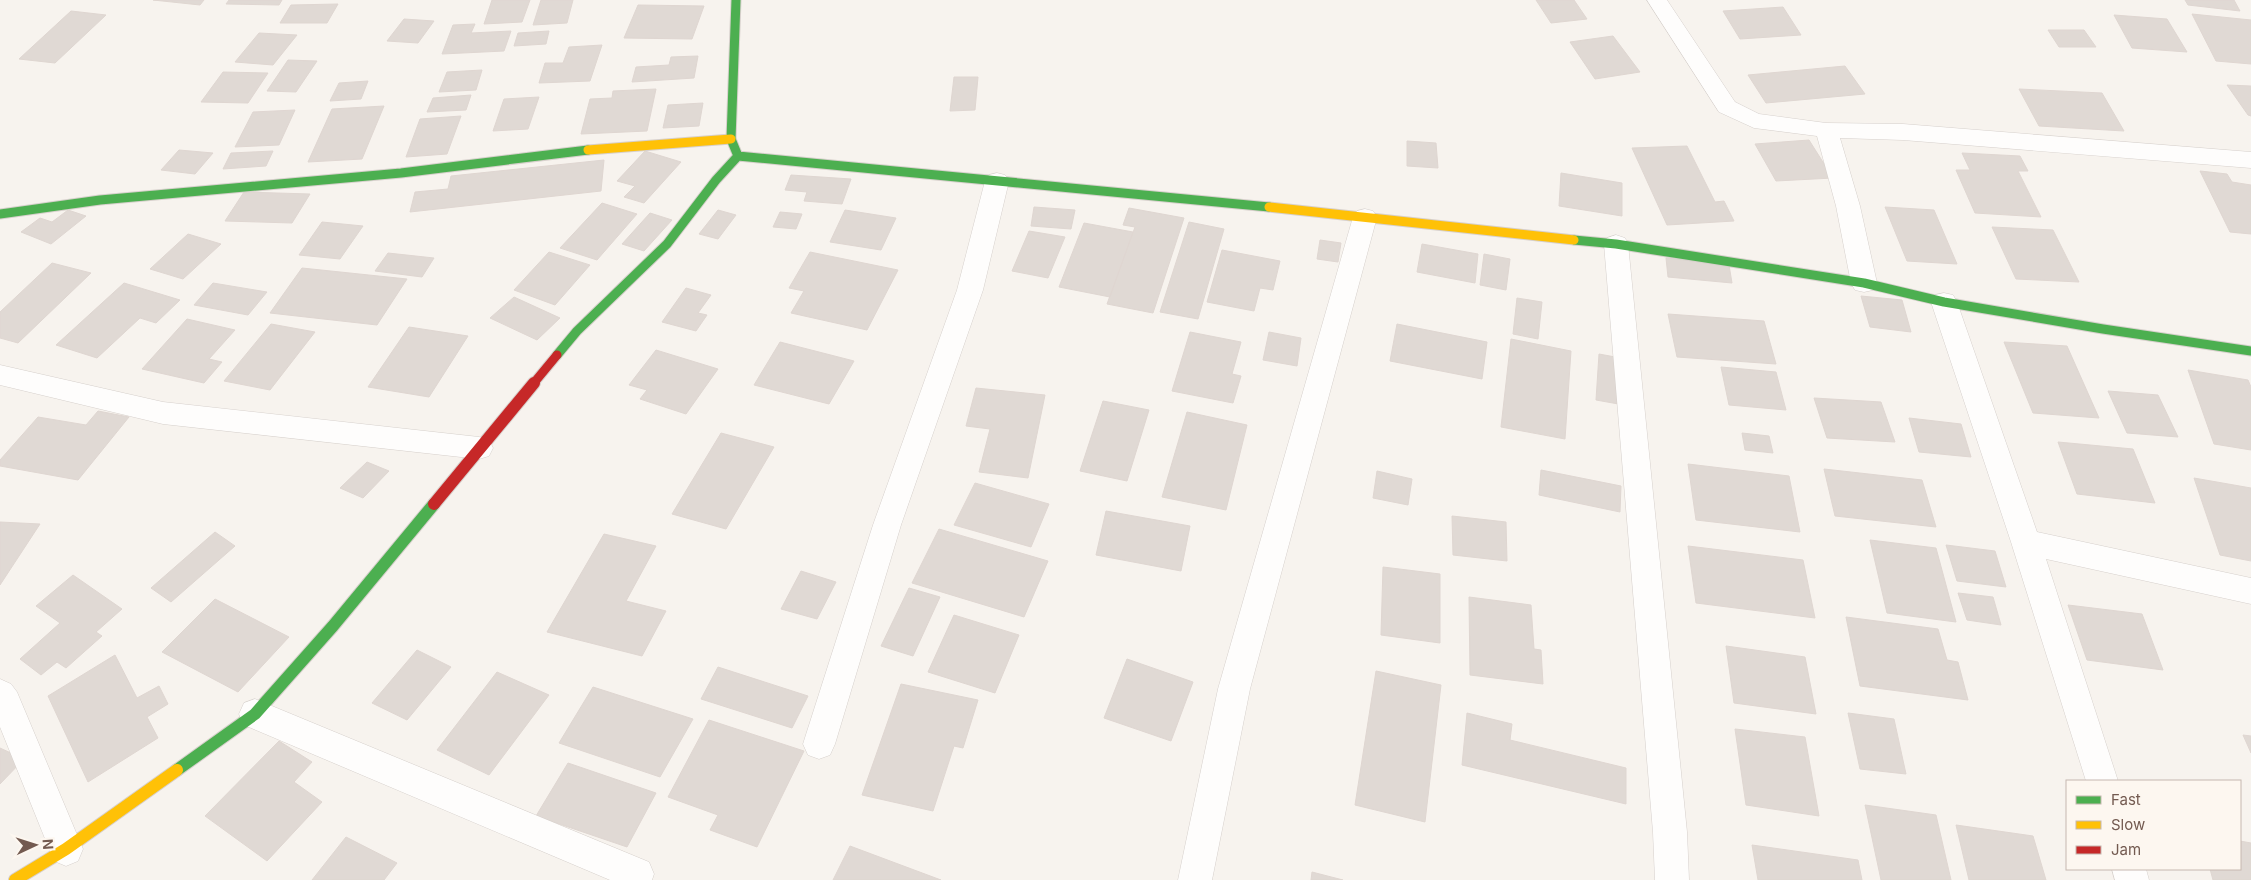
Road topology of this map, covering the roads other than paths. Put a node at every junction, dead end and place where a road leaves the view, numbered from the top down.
1 (736, 0) edge
2 (1657, 0) edge
3 (1826, 130) junction
4 (731, 139) junction
5 (738, 156) junction
6 (2251, 160) edge
7 (997, 181) junction
8 (0, 214) edge
9 (1365, 217) junction
10 (1616, 244) junction
11 (1864, 283) junction
12 (1944, 302) junction
13 (2251, 351) edge
14 (0, 375) edge
15 (479, 448) junction
16 (2026, 542) junction
17 (2251, 590) edge
18 (0, 694) edge
19 (255, 714) junction
20 (819, 744) dead end
21 (2102, 780) edge
22 (66, 849) junction
23 (637, 874) dead end
24 (15, 880) edge
25 (1195, 880) edge
26 (1672, 880) edge

1 - 4 street
2 - 3 street
3 - 6 street
3 - 11 street
4 - 5 street
4 - 8 street
5 - 7 street
5 - 15 street
7 - 9 street
7 - 20 street
9 - 10 street
9 - 25 street
10 - 11 street
10 - 26 street
11 - 12 street
12 - 13 street
12 - 16 street
14 - 15 street
15 - 19 street
16 - 17 street
16 - 21 street
18 - 22 street
19 - 22 street
19 - 23 street
22 - 24 street

